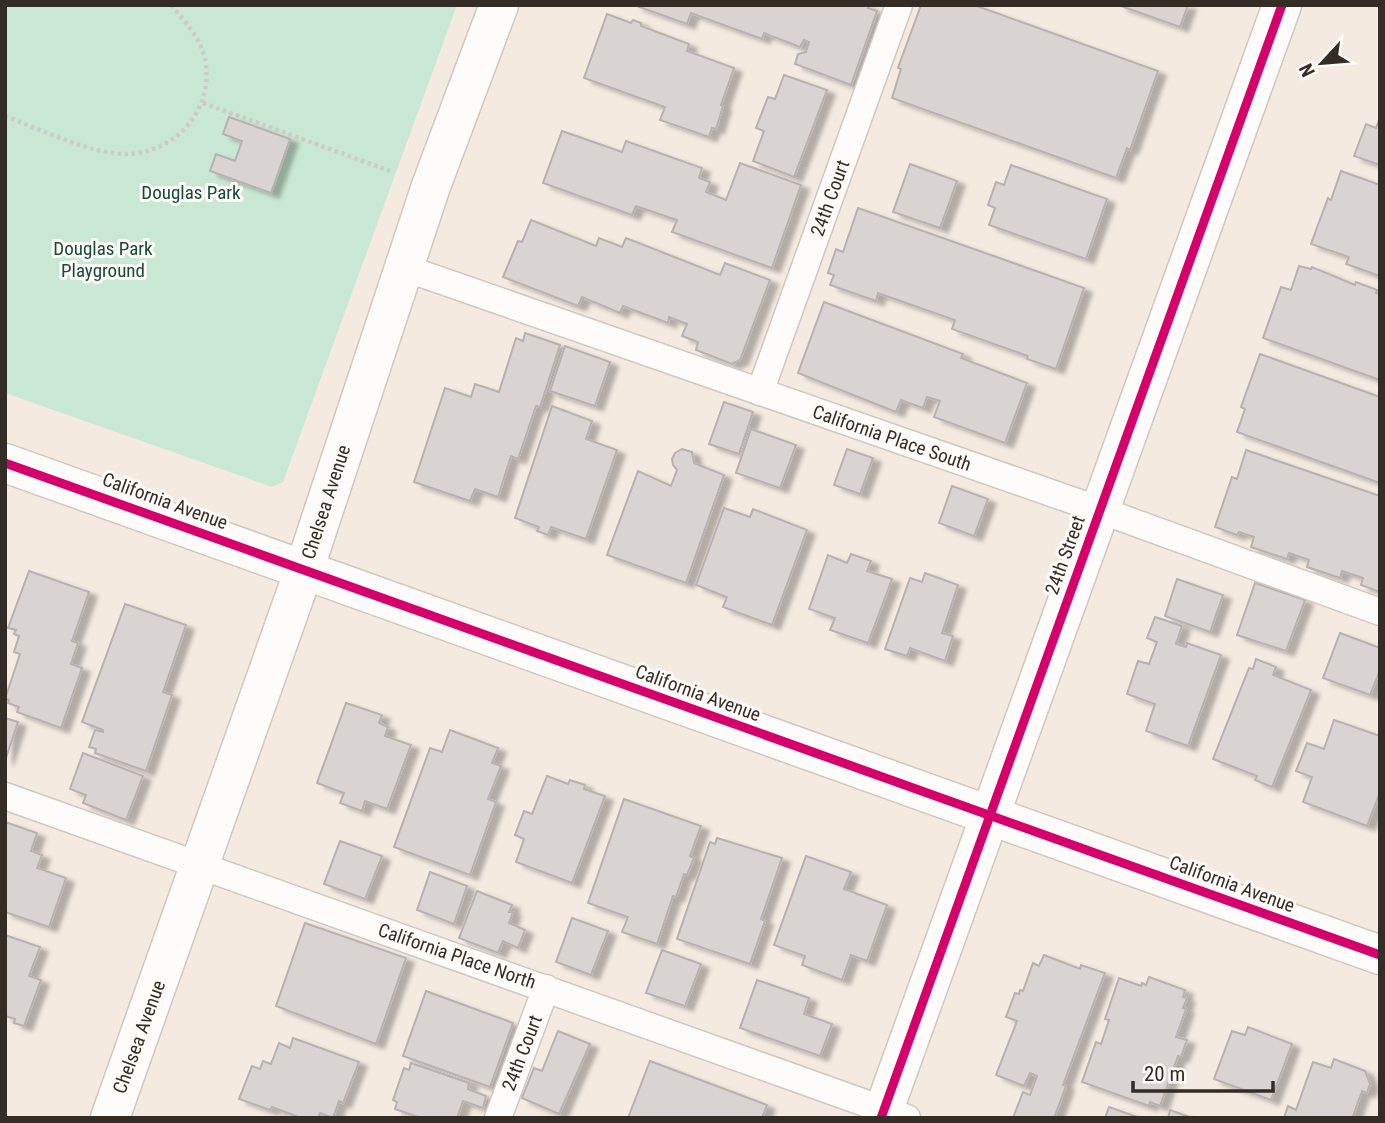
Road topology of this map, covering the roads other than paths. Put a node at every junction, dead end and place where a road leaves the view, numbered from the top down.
1 (499, 5) edge
2 (899, 5) edge
3 (1282, 5) edge
4 (402, 267) junction
5 (760, 391) junction
6 (5, 463) edge
7 (1100, 510) junction
8 (304, 570) junction
9 (1380, 612) edge
10 (5, 796) edge
11 (990, 816) junction
12 (201, 866) junction
13 (1380, 955) edge
14 (547, 988) junction
15 (891, 1115) edge
16 (110, 1118) edge
17 (498, 1118) edge

1 - 4 street, Chelsea Avenue
2 - 5 lane, 24th Court
3 - 7 street, 24th Street
4 - 5 lane, California Place South
4 - 8 street, Chelsea Avenue
5 - 7 lane, California Place South
6 - 8 street, California Avenue
7 - 9 lane, California Place South
7 - 11 street, 24th Street
8 - 11 street, California Avenue
8 - 12 street, Chelsea Avenue
10 - 12 lane, California Place North
11 - 13 street, California Avenue
11 - 15 street, 24th Street
12 - 14 lane, California Place North
12 - 16 street, Chelsea Avenue
14 - 15 lane, California Place North
14 - 17 lane, 24th Court

